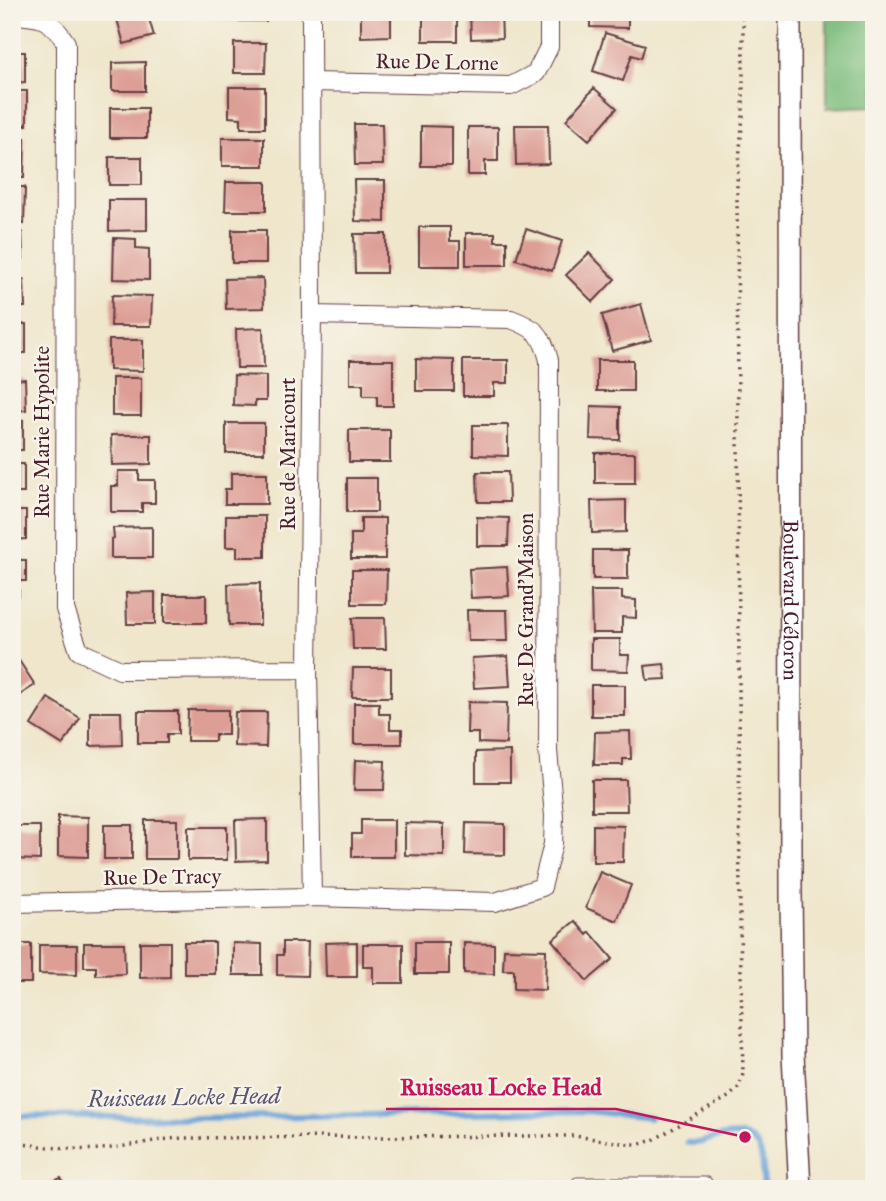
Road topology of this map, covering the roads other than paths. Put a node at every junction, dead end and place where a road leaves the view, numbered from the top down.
1 (310, 12) edge
2 (549, 12) edge
3 (790, 12) edge
4 (12, 15) edge
5 (311, 82) junction
6 (312, 315) junction
7 (309, 669) junction
8 (312, 897) junction
9 (12, 903) edge
10 (635, 1185) edge
11 (577, 1189) edge
12 (707, 1189) edge
13 (800, 1189) edge

1 - 5 street, Rue de Maricourt
2 - 5 street, Rue De Lorne
3 - 13 street, Boulevard Céloron
4 - 7 street, Rue Marie Hypolite
5 - 6 street, Rue de Maricourt
6 - 7 street, Rue de Maricourt
6 - 8 street, Rue De Grand'Maison
7 - 8 street, Rue de Maricourt
8 - 9 street, Rue De Tracy
10 - 11 lane
10 - 12 lane

